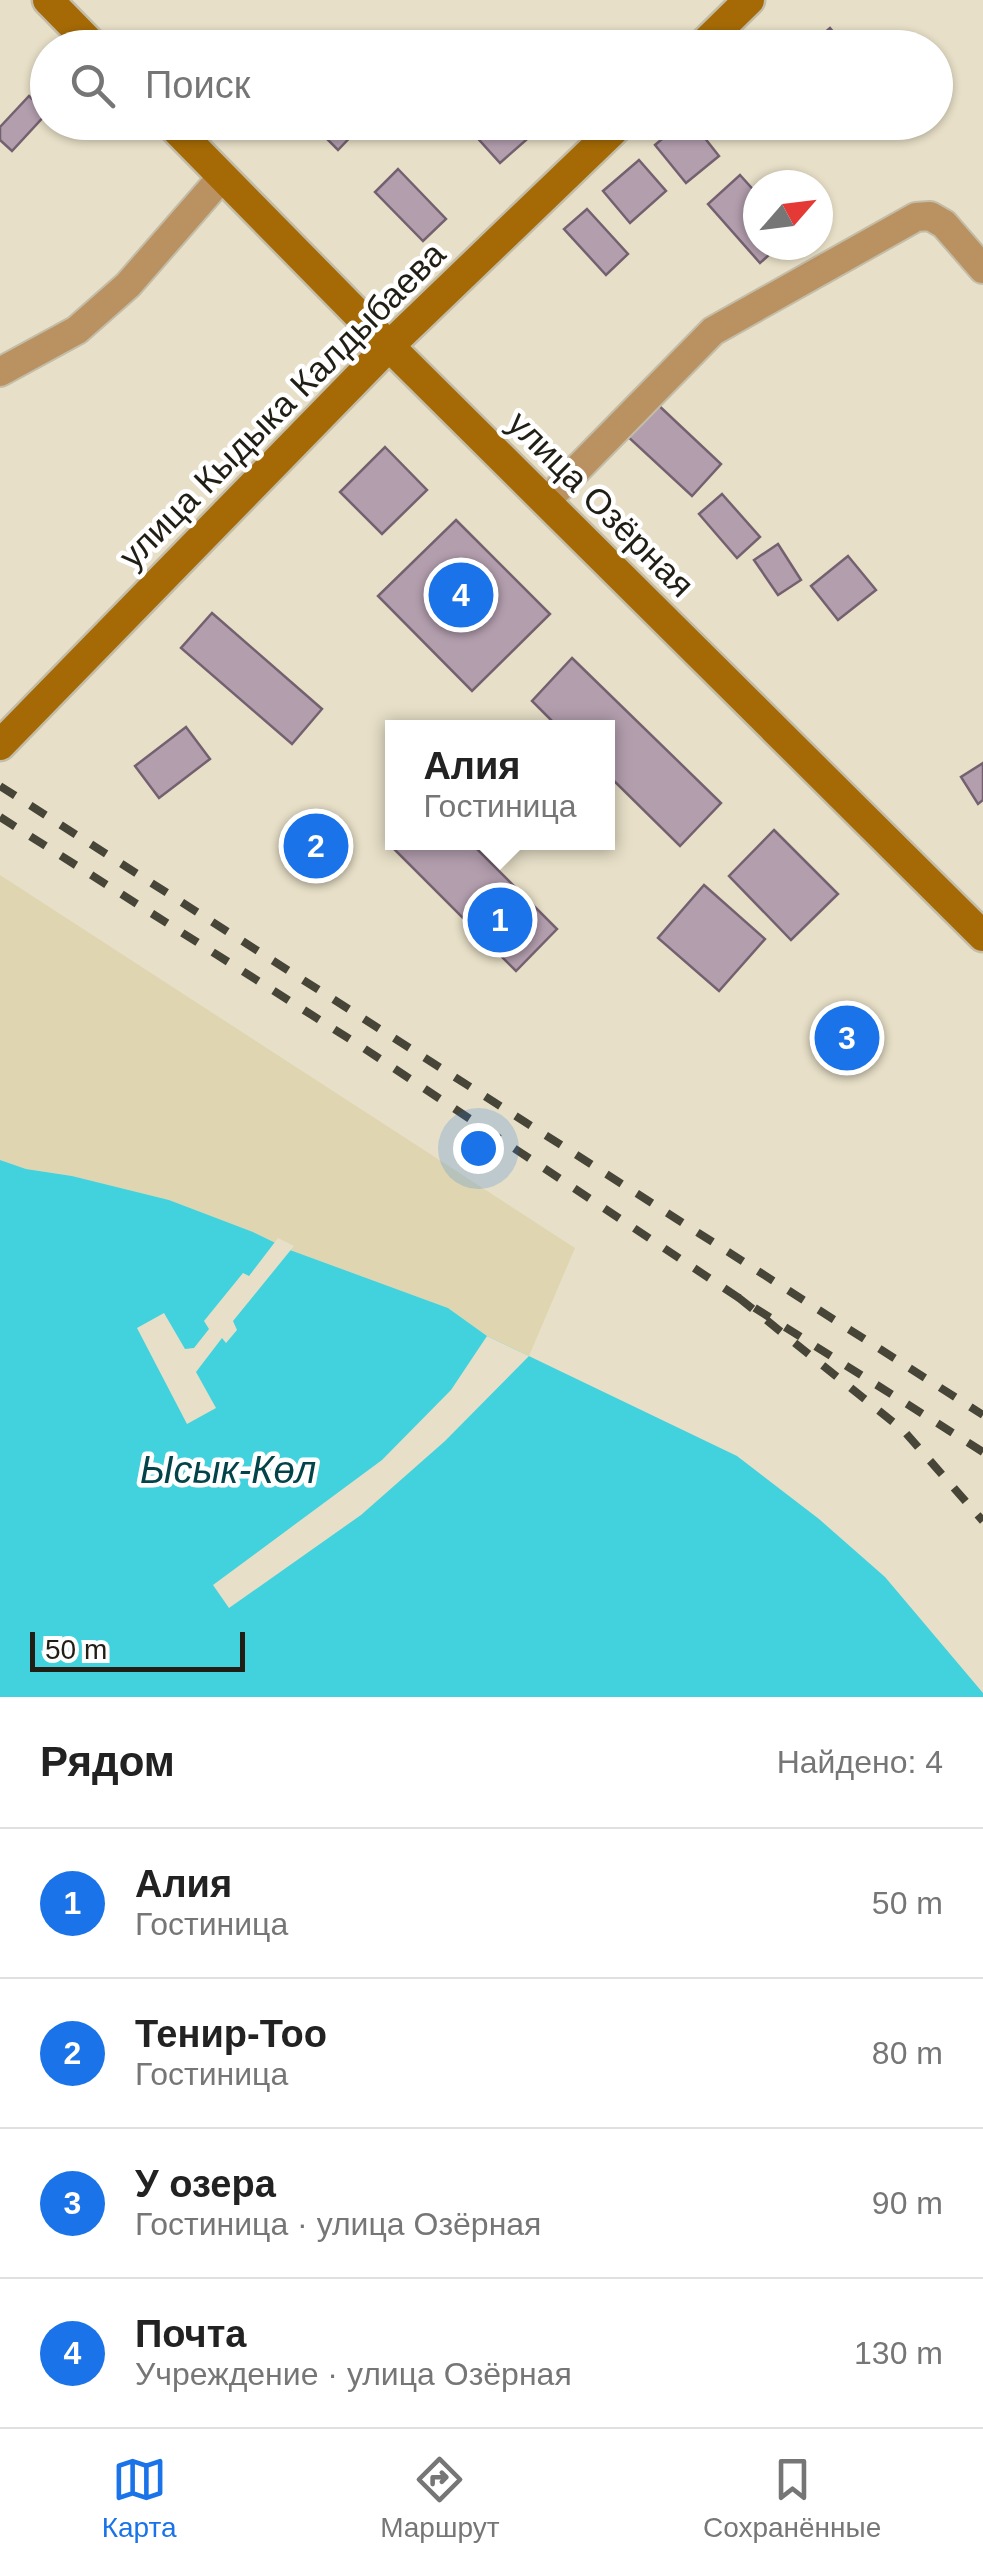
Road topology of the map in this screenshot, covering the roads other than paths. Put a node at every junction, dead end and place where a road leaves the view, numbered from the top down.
1 (48, 0) edge
2 (749, 0) edge
3 (77, 30) edge
4 (718, 30) edge
5 (186, 140) edge
6 (603, 140) edge
7 (222, 176) junction
8 (983, 269) edge
9 (389, 346) junction
10 (0, 372) edge
11 (546, 501) junction
12 (0, 744) edge
13 (983, 936) edge

1 - 3 street
2 - 4 street
5 - 7 street, улица Озёрная
6 - 9 street, улица Кыдыка Калдыбаева
7 - 9 street, улица Озёрная
7 - 10 street
8 - 11 street
9 - 11 street, улица Озёрная
9 - 12 street, улица Кыдыка Калдыбаева
11 - 13 street, улица Озёрная

